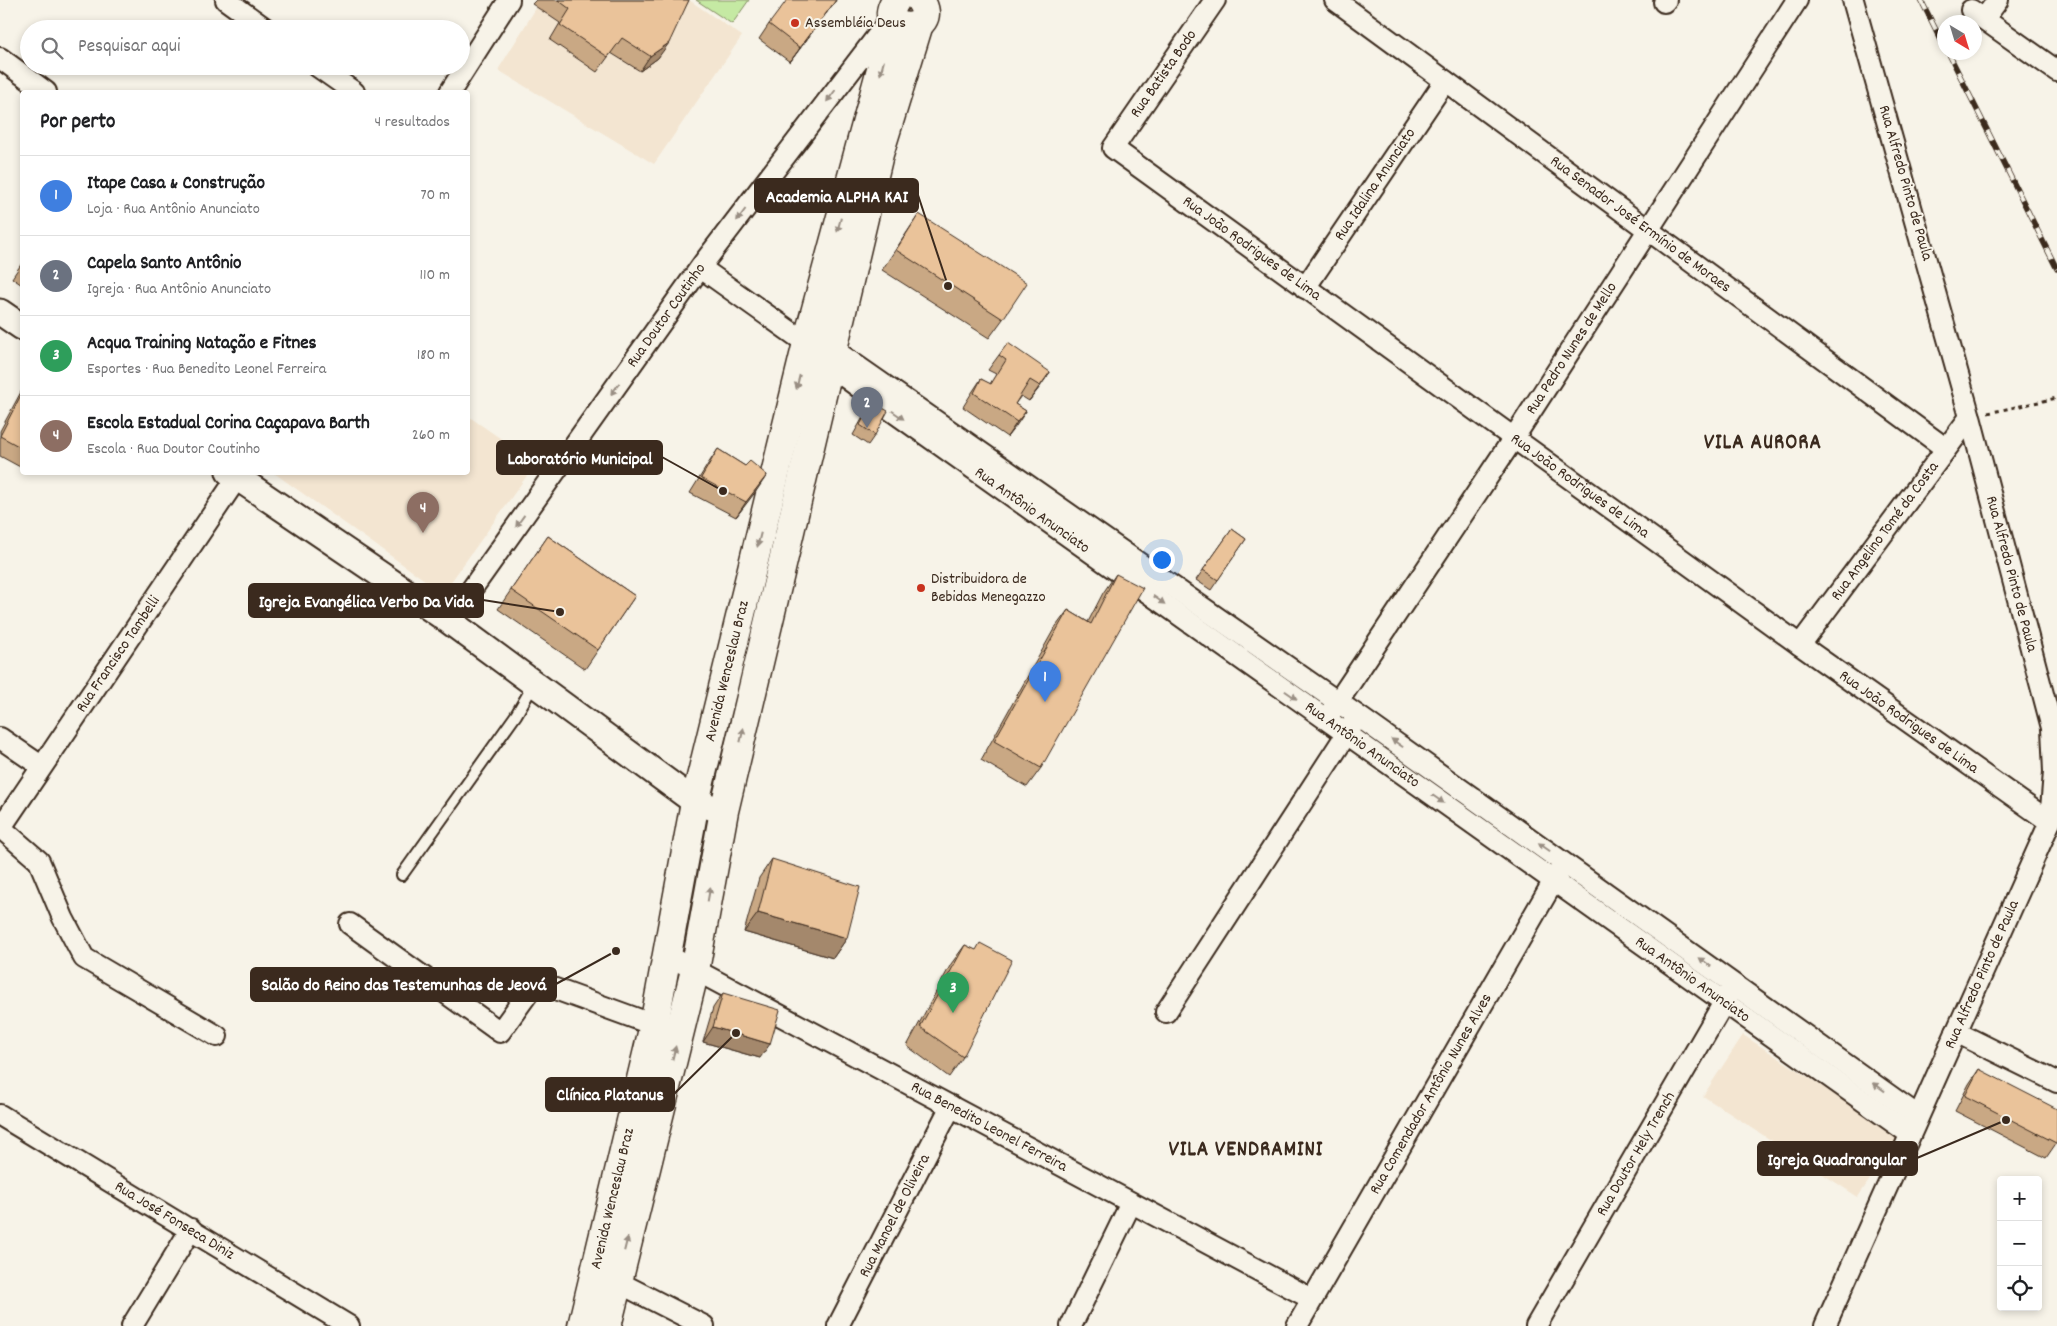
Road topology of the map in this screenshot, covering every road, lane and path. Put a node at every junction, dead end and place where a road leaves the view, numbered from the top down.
1 (226, 0) edge
2 (509, 0) edge
3 (1215, 0) edge
4 (1335, 0) edge
5 (1797, 0) edge
6 (1853, 0) edge
7 (1998, 0) edge
8 (899, 10) edge
9 (254, 20) edge
10 (0, 58) edge
11 (470, 61) edge
12 (2057, 71) edge
13 (20, 73) edge
14 (23, 75) edge
15 (330, 75) edge
16 (461, 75) edge
17 (1445, 81) junction
18 (43, 90) edge
19 (351, 90) edge
20 (451, 90) edge
21 (1112, 148) joint
22 (1649, 231) junction
23 (701, 268) junction
24 (1305, 288) junction
25 (0, 312) edge
26 (20, 327) edge
27 (823, 353) junction
28 (2057, 398) edge
29 (1970, 417) junction
30 (1513, 438) junction
31 (1945, 448) junction
32 (233, 475) edge
33 (1131, 569) junction
34 (749, 582) junction
35 (777, 589) junction
36 (449, 621) junction
37 (1800, 645) junction
38 (534, 684) junction
39 (1338, 702) junction
40 (1358, 716) junction
41 (1326, 720) junction
42 (1346, 734) junction
43 (0, 738) edge
44 (41, 766) junction
45 (695, 802) junction
46 (724, 811) junction
47 (2050, 822) junction
48 (0, 828) edge
49 (1564, 862) junction
50 (402, 875) dead end
51 (1553, 881) junction
52 (1616, 899) junction
53 (1603, 917) junction
54 (350, 924) dead end
55 (667, 956) junction
56 (695, 970) junction
57 (1736, 984) junction
58 (1724, 1002) junction
59 (1166, 1012) dead end
60 (654, 1024) junction
61 (1956, 1032) junction
62 (217, 1036) dead end
63 (2057, 1082) edge
64 (951, 1106) junction
65 (0, 1115) edge
66 (1914, 1125) junction
67 (1131, 1203) junction
68 (191, 1229) junction
69 (606, 1276) junction
70 (1312, 1298) junction
71 (132, 1326) edge
72 (349, 1326) edge
73 (582, 1326) edge
74 (607, 1326) edge
75 (704, 1326) edge
76 (838, 1326) edge
77 (1071, 1326) edge
78 (1297, 1326) edge
79 (1536, 1326) edge
80 (1825, 1326) edge

1 - 9 street
2 - 11 street
3 - 21 street, Rua Batista Bodo
4 - 17 street, Rua Senador José Ermínio de Moraes
5 - 22 street, Rua Pedro Nunes de Mello
6 - 29 street, Rua Alfredo Pinto de Paula
7 - 12 street
8 -> 23 street, Rua Doutor Coutinho
8 - 27 main road, Avenida Wenceslau Braz
10 - 13 street
14 - 18 street
15 - 19 street
16 - 20 street
17 - 22 street, Rua Senador José Ermínio de Moraes
17 - 24 street, Rua Idalina Anunciato
21 - 24 street, Rua João Rodrigues de Lima
22 - 30 street, Rua Pedro Nunes de Mello
22 - 31 street, Rua Senador José Ermínio de Moraes
23 - 27 street, Rua Antônio Anunciato
23 -> 36 street, Rua Doutor Coutinho
24 - 30 street, Rua João Rodrigues de Lima
25 - 26 street
27 - 33 street, Rua Antônio Anunciato
27 -> 34 main road, Avenida Wenceslau Braz
27 - 35 main road, Avenida Wenceslau Braz
28 - 29 path
29 - 31 street, Rua Angelino Tomé da Costa
29 - 47 street, Rua Alfredo Pinto de Paula
30 - 37 street, Rua João Rodrigues de Lima
30 - 39 street, Rua Pedro Nunes de Mello
31 - 37 street, Rua Angelino Tomé da Costa
32 - 36 street
32 - 44 street, Rua Francisco Tambelli
33 - 39 street, Rua Antônio Anunciato
33 -> 41 street, Rua Antônio Anunciato
34 - 35 main road
34 - 45 main road, Avenida Wenceslau Braz
46 -> 35 main road, Avenida Wenceslau Braz
36 - 38 street
37 - 47 street, Rua João Rodrigues de Lima
38 - 45 street
38 - 50 lane
39 - 40 street, Rua Antônio Anunciato
39 - 41 street, Rua Pedro Nunes de Mello
40 - 42 street
49 -> 40 street, Rua Antônio Anunciato
41 - 42 street, Rua Antônio Anunciato
42 -> 51 street, Rua Antônio Anunciato
42 - 59 street
43 - 44 street
44 - 48 street, Rua Francisco Tambelli
45 - 46 street
45 - 55 main road, Avenida Wenceslau Braz
56 -> 46 main road, Avenida Wenceslau Braz
47 - 61 street, Rua Alfredo Pinto de Paula
48 - 62 street
49 - 51 street, Rua Comendador Antônio Nunes Alves
49 - 52 street, Rua Antônio Anunciato
51 - 53 street, Rua Antônio Anunciato
51 - 70 street, Rua Comendador Antônio Nunes Alves
52 - 53 street
57 -> 52 street, Rua Antônio Anunciato
53 - 58 street, Rua Antônio Anunciato
54 - 60 street
55 - 56 street, Rua Benedito Leonel Ferreira
55 - 60 main road, Avenida Wenceslau Braz
56 - 64 street, Rua Benedito Leonel Ferreira
69 -> 56 main road, Avenida Wenceslau Braz
57 - 58 street, Rua Doutor Hely Trench
66 -> 57 street, Rua Antônio Anunciato
58 - 66 street, Rua Antônio Anunciato
58 - 79 street, Rua Doutor Hely Trench
60 - 69 main road, Avenida Wenceslau Braz
61 - 63 street
61 - 66 street, Rua Alfredo Pinto de Paula
64 - 67 street, Rua Benedito Leonel Ferreira
64 - 76 street, Rua Manoel de Oliveira
65 - 68 street, Rua José Fonseca Diniz
66 - 80 street, Rua Alfredo Pinto de Paula
67 - 70 street, Rua Benedito Leonel Ferreira
67 - 77 street
68 - 71 street
68 - 72 street, Rua José Fonseca Diniz
69 - 73 main road, Avenida Wenceslau Braz
69 - 74 main road, Avenida Wenceslau Braz
69 - 75 street
70 - 78 street, Rua Comendador Antônio Nunes Alves

